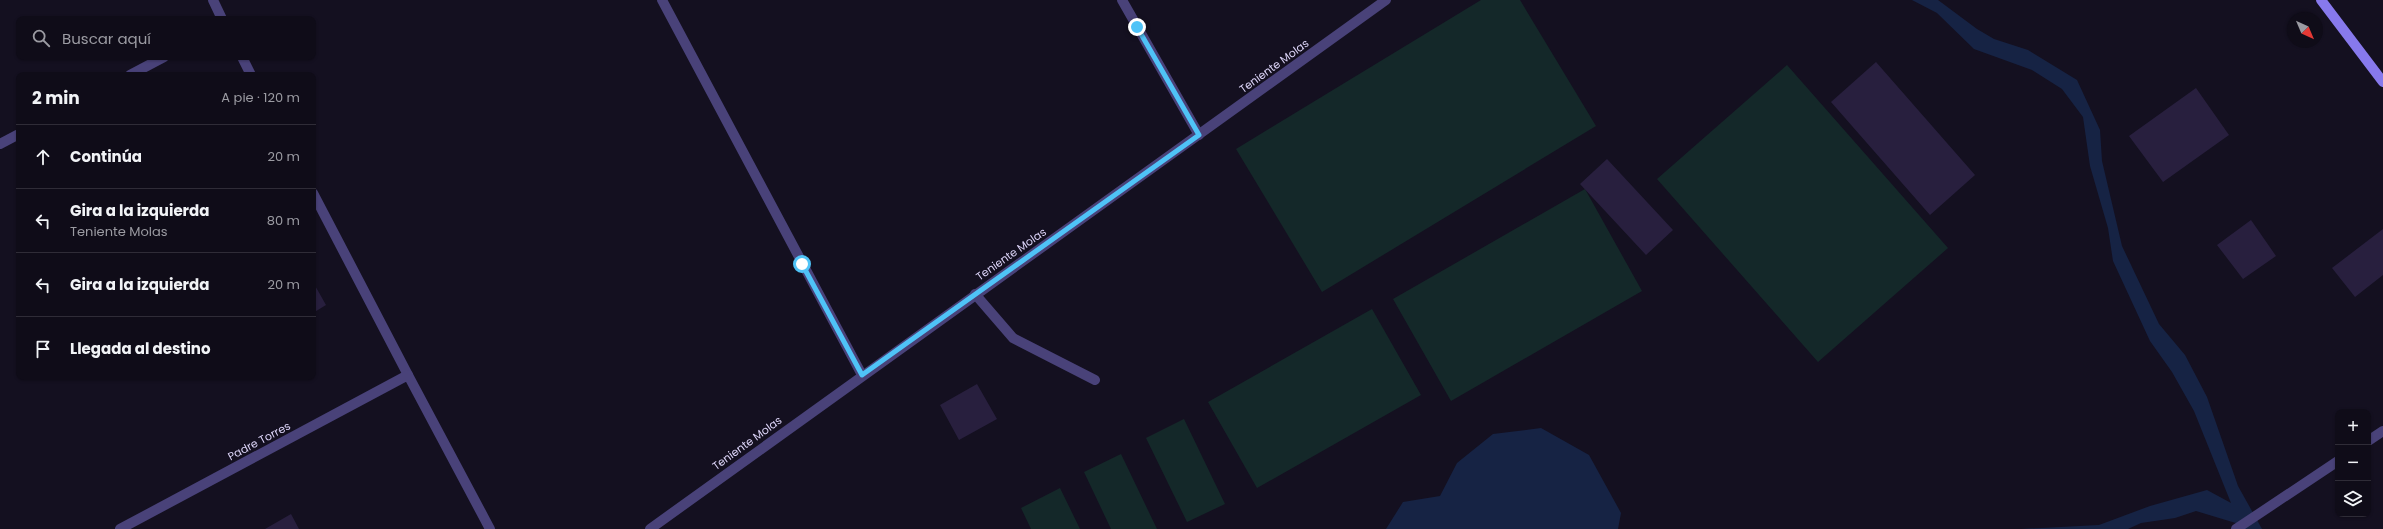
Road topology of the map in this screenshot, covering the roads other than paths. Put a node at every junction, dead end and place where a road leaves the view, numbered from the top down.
1 (212, 0) edge
2 (662, 0) edge
3 (1122, 0) edge
4 (1386, 0) edge
5 (2321, 0) edge
6 (220, 16) edge
7 (158, 60) edge
8 (244, 60) edge
9 (136, 72) edge
10 (250, 72) edge
11 (2383, 82) edge
12 (1199, 135) junction
13 (16, 136) edge
14 (0, 144) edge
15 (316, 199) edge
16 (975, 294) junction
17 (408, 375) junction
18 (862, 375) junction
19 (1095, 380) dead end
20 (2383, 431) edge
21 (2371, 439) edge
22 (2335, 463) edge
23 (120, 529) edge
24 (490, 529) edge
25 (650, 529) edge
26 (2236, 529) edge

1 - 6 street
2 - 18 street
3 - 12 street
4 - 12 street, Teniente Molas
5 - 11 main road
7 - 9 street
8 - 10 street
12 - 16 street, Teniente Molas
13 - 14 street
15 - 17 street
16 - 18 street, Teniente Molas
16 - 19 street
17 - 23 street, Padre Torres
17 - 24 street
18 - 25 street, Teniente Molas
20 - 21 street
22 - 26 street

